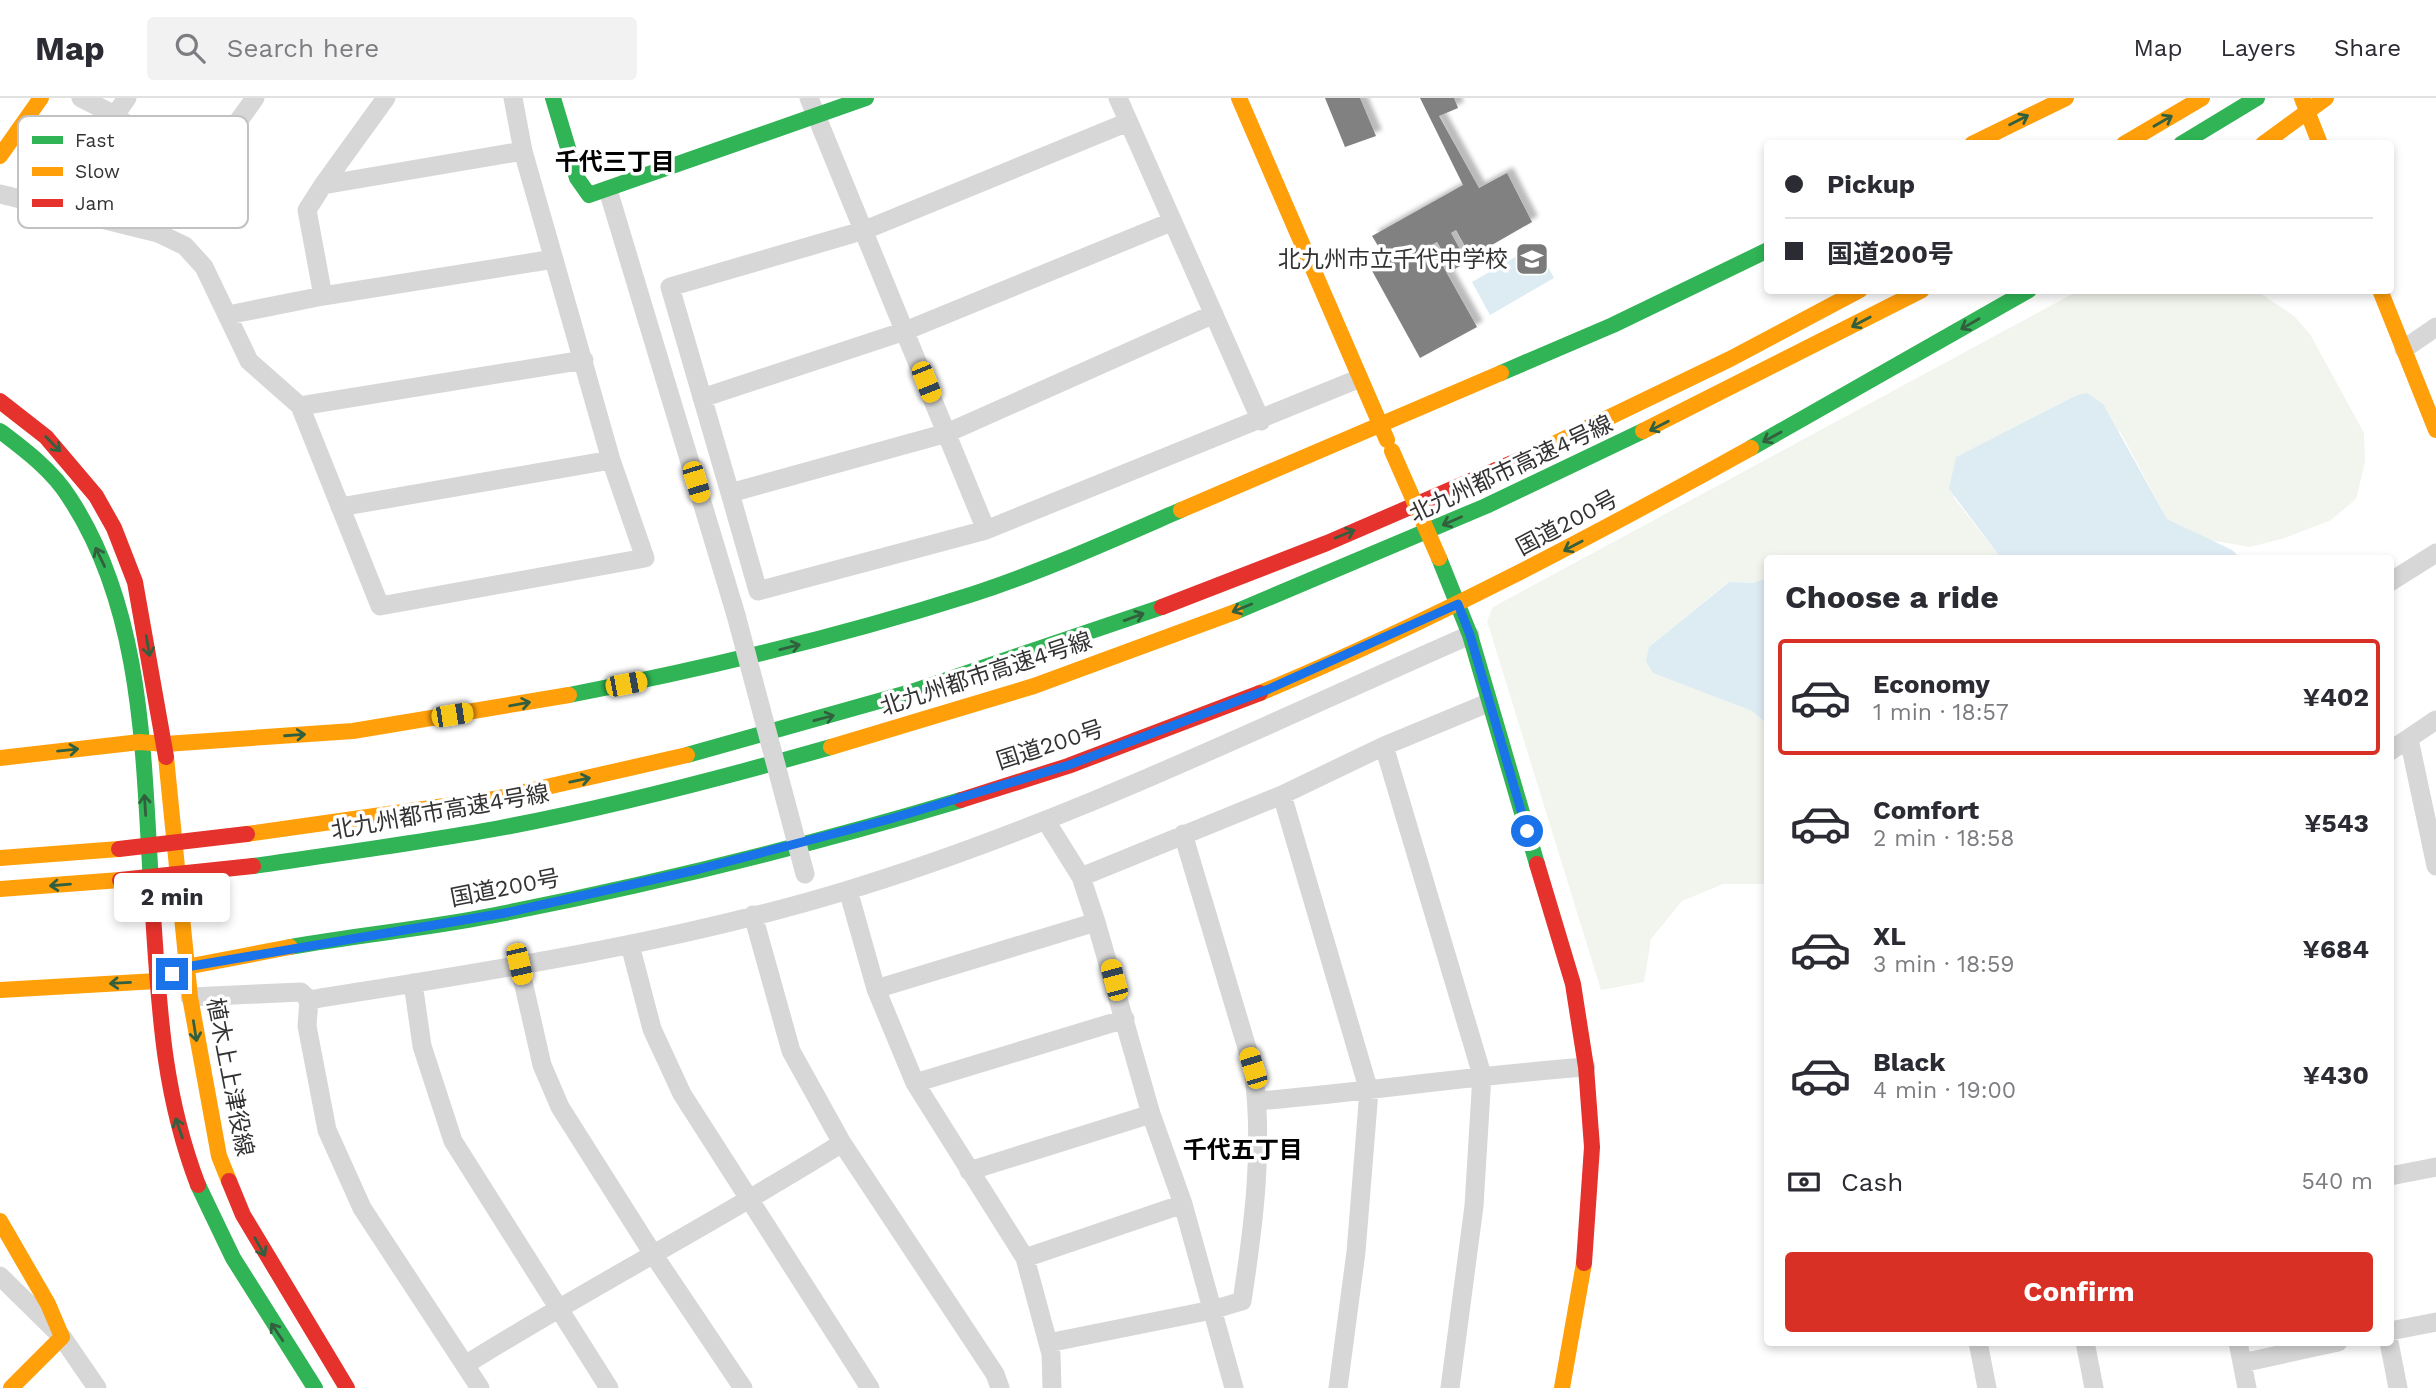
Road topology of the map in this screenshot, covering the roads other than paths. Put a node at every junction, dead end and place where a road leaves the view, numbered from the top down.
1 (41, 98) edge
2 (127, 98) edge
3 (256, 98) edge
4 (386, 98) edge
5 (513, 98) edge
6 (553, 98) edge
7 (866, 98) edge
8 (1118, 98) edge
9 (1239, 98) edge
10 (2066, 98) edge
11 (2202, 98) edge
12 (2326, 98) edge
13 (83, 100) edge
14 (2254, 100) edge
15 (2304, 104) edge
16 (814, 107) edge
17 (114, 115) joint
18 (28, 116) edge
19 (242, 116) edge
20 (1128, 122) junction
21 (18, 131) edge
22 (1980, 140) edge
23 (2131, 140) edge
24 (2188, 140) edge
25 (2267, 140) edge
26 (2318, 140) edge
27 (523, 151) junction
28 (0, 156) edge
29 (323, 185) junction
30 (608, 190) junction
31 (0, 194) edge
32 (18, 198) edge
33 (1171, 222) junction
34 (139, 228) edge
35 (162, 228) edge
36 (864, 230) junction
37 (159, 233) junction
38 (1764, 252) edge
39 (554, 259) junction
40 (1852, 294) edge
41 (1914, 294) edge
42 (2022, 294) edge
43 (2382, 294) edge
44 (323, 296) junction
45 (1214, 314) junction
46 (228, 315) junction
47 (2436, 327) edge
48 (905, 331) junction
49 (2404, 349) junction
50 (584, 360) junction
51 (1358, 379) junction
52 (702, 398) junction
53 (0, 401) edge
54 (300, 406) junction
55 (1261, 421) junction
56 (1380, 425) junction
57 (2436, 430) edge
58 (0, 431) edge
59 (947, 433) junction
60 (611, 460) junction
61 (730, 493) junction
62 (340, 508) junction
63 (986, 530) junction
64 (2436, 553) edge
65 (2394, 579) edge
66 (1458, 604) junction
67 (1470, 635) junction
68 (1488, 703) junction
69 (2436, 720) edge
70 (2409, 738) junction
71 (140, 742) junction
72 (165, 744) junction
73 (1384, 746) junction
74 (2394, 748) edge
75 (0, 758) edge
76 (1282, 795) junction
77 (1046, 821) junction
78 (1183, 834) junction
79 (0, 858) edge
80 (2436, 866) edge
81 (1081, 877) junction
82 (0, 889) edge
83 (848, 890) junction
84 (811, 901) junction
85 (753, 915) junction
86 (1096, 922) junction
87 (630, 945) junction
88 (519, 964) junction
89 (186, 967) junction
90 (157, 981) junction
91 (413, 983) junction
92 (876, 989) junction
93 (0, 990) edge
94 (190, 997) junction
95 (309, 1000) junction
96 (1125, 1019) junction
97 (1586, 1067) junction
98 (1482, 1075) junction
99 (915, 1083) junction
100 (1369, 1091) junction
101 (1258, 1101) junction
102 (1150, 1114) junction
103 (842, 1143) junction
104 (2436, 1167) edge
105 (969, 1171) junction
106 (2394, 1175) edge
107 (749, 1202) junction
108 (1183, 1204) junction
109 (0, 1222) edge
110 (653, 1254) junction
111 (1025, 1258) junction
112 (0, 1276) edge
113 (556, 1308) junction
114 (1212, 1310) junction
115 (2436, 1322) edge
116 (2394, 1330) edge
117 (62, 1337) junction
118 (1048, 1343) junction
119 (1979, 1346) edge
120 (2086, 1346) edge
121 (2239, 1346) edge
122 (2319, 1346) edge
123 (2390, 1346) edge
124 (2242, 1363) junction
125 (465, 1365) junction
126 (12, 1388) edge
127 (97, 1388) edge
128 (315, 1388) edge
129 (347, 1388) edge
130 (480, 1388) edge
131 (610, 1388) edge
132 (743, 1388) edge
133 (870, 1388) edge
134 (1000, 1388) edge
135 (1052, 1388) edge
136 (1234, 1388) edge
137 (1338, 1388) edge
138 (1450, 1388) edge
139 (1562, 1388) edge
140 (1987, 1388) edge
141 (2094, 1388) edge
142 (2247, 1388) edge
143 (2398, 1388) edge

1 - 18 main road
2 - 17 street
3 - 19 street
4 - 29 street
5 - 27 street
6 - 30 main road
7 - 16 main road
8 - 20 street
9 - 51 main road
22 -> 10 main road
23 -> 11 main road
12 - 15 main road
13 - 17 street
14 - 24 main road
15 - 25 main road
15 - 26 main road
16 - 30 main road
16 - 36 street
20 - 33 street
20 - 36 street
21 - 28 main road
27 - 29 street
27 - 39 street
29 - 44 street
30 - 84 street, bridge
31 - 32 street
33 - 45 street
33 - 48 street
34 - 37 street
35 - 37 street
36 - 48 street
36 - 52 street
37 - 46 street
38 - 56 main road
39 - 44 street
39 - 50 street
79 -> 40 main road, 北九州都市高速4号線, bridge
41 -> 82 main road, 北九州都市高速4号線, bridge
42 -> 66 main road, 国道200号
43 - 49 main road
44 - 46 street
45 - 55 street
45 - 59 street
46 - 54 street
47 - 49 street
48 - 52 street
48 - 59 street
49 - 57 main road
50 - 54 street
50 - 60 street
51 - 55 street
51 - 56 main road
52 - 61 street
53 -> 72 main road, 植木上上津役線
54 - 62 street
55 - 63 street
56 - 66 main road, bridge
72 -> 56 main road
71 -> 58 main road
59 - 61 street
59 - 63 street
60 - 62 street
60 - 62 street
61 - 63 street
64 - 65 street
66 - 67 main road
66 - 89 main road, 国道200号
67 - 68 main road
67 - 77 street
68 - 73 street
68 - 97 main road
69 - 70 street
70 - 74 street
70 - 80 street
71 - 72 main road
75 -> 71 main road
90 -> 71 main road
72 - 89 main road, 植木上上津役線
73 - 76 street
73 - 98 street
76 - 78 street
76 - 100 street
77 - 81 street
77 - 83 street
78 - 81 street
78 - 101 street
81 - 86 street
83 - 84 street
83 - 92 street
84 - 85 street
85 - 87 street
85 - 103 street
86 - 92 street
86 - 96 street
87 - 88 street
87 - 107 street
88 - 91 street
88 - 110 street
89 - 90 main road, 国道200号
89 - 94 main road, 植木上上津役線
90 -> 93 main road, 国道200号
128 -> 90 main road
91 - 95 street
91 - 113 street
92 - 99 street
94 - 95 street
94 -> 129 main road, 植木上上津役線
95 - 125 street
96 - 99 street
96 - 102 street
97 - 98 street
97 - 139 main road
98 - 100 street
98 - 138 street
99 - 105 street
100 - 101 street
100 - 137 street
101 - 114 street
102 - 105 street
102 - 108 street
103 - 107 street
103 - 134 street
104 - 106 street
105 - 111 street
107 - 110 street
107 - 133 street
108 - 111 street
108 - 114 street
109 - 117 main road
110 - 113 street
110 - 132 street
111 - 118 street
112 - 117 street
113 - 125 street
113 - 131 street
114 - 118 street
114 - 136 street
115 - 116 street
117 - 126 main road
117 - 127 street
118 - 135 street
119 - 140 street
120 - 141 street
121 - 124 street
122 - 124 street
123 - 143 street
124 - 142 street
125 - 130 street

